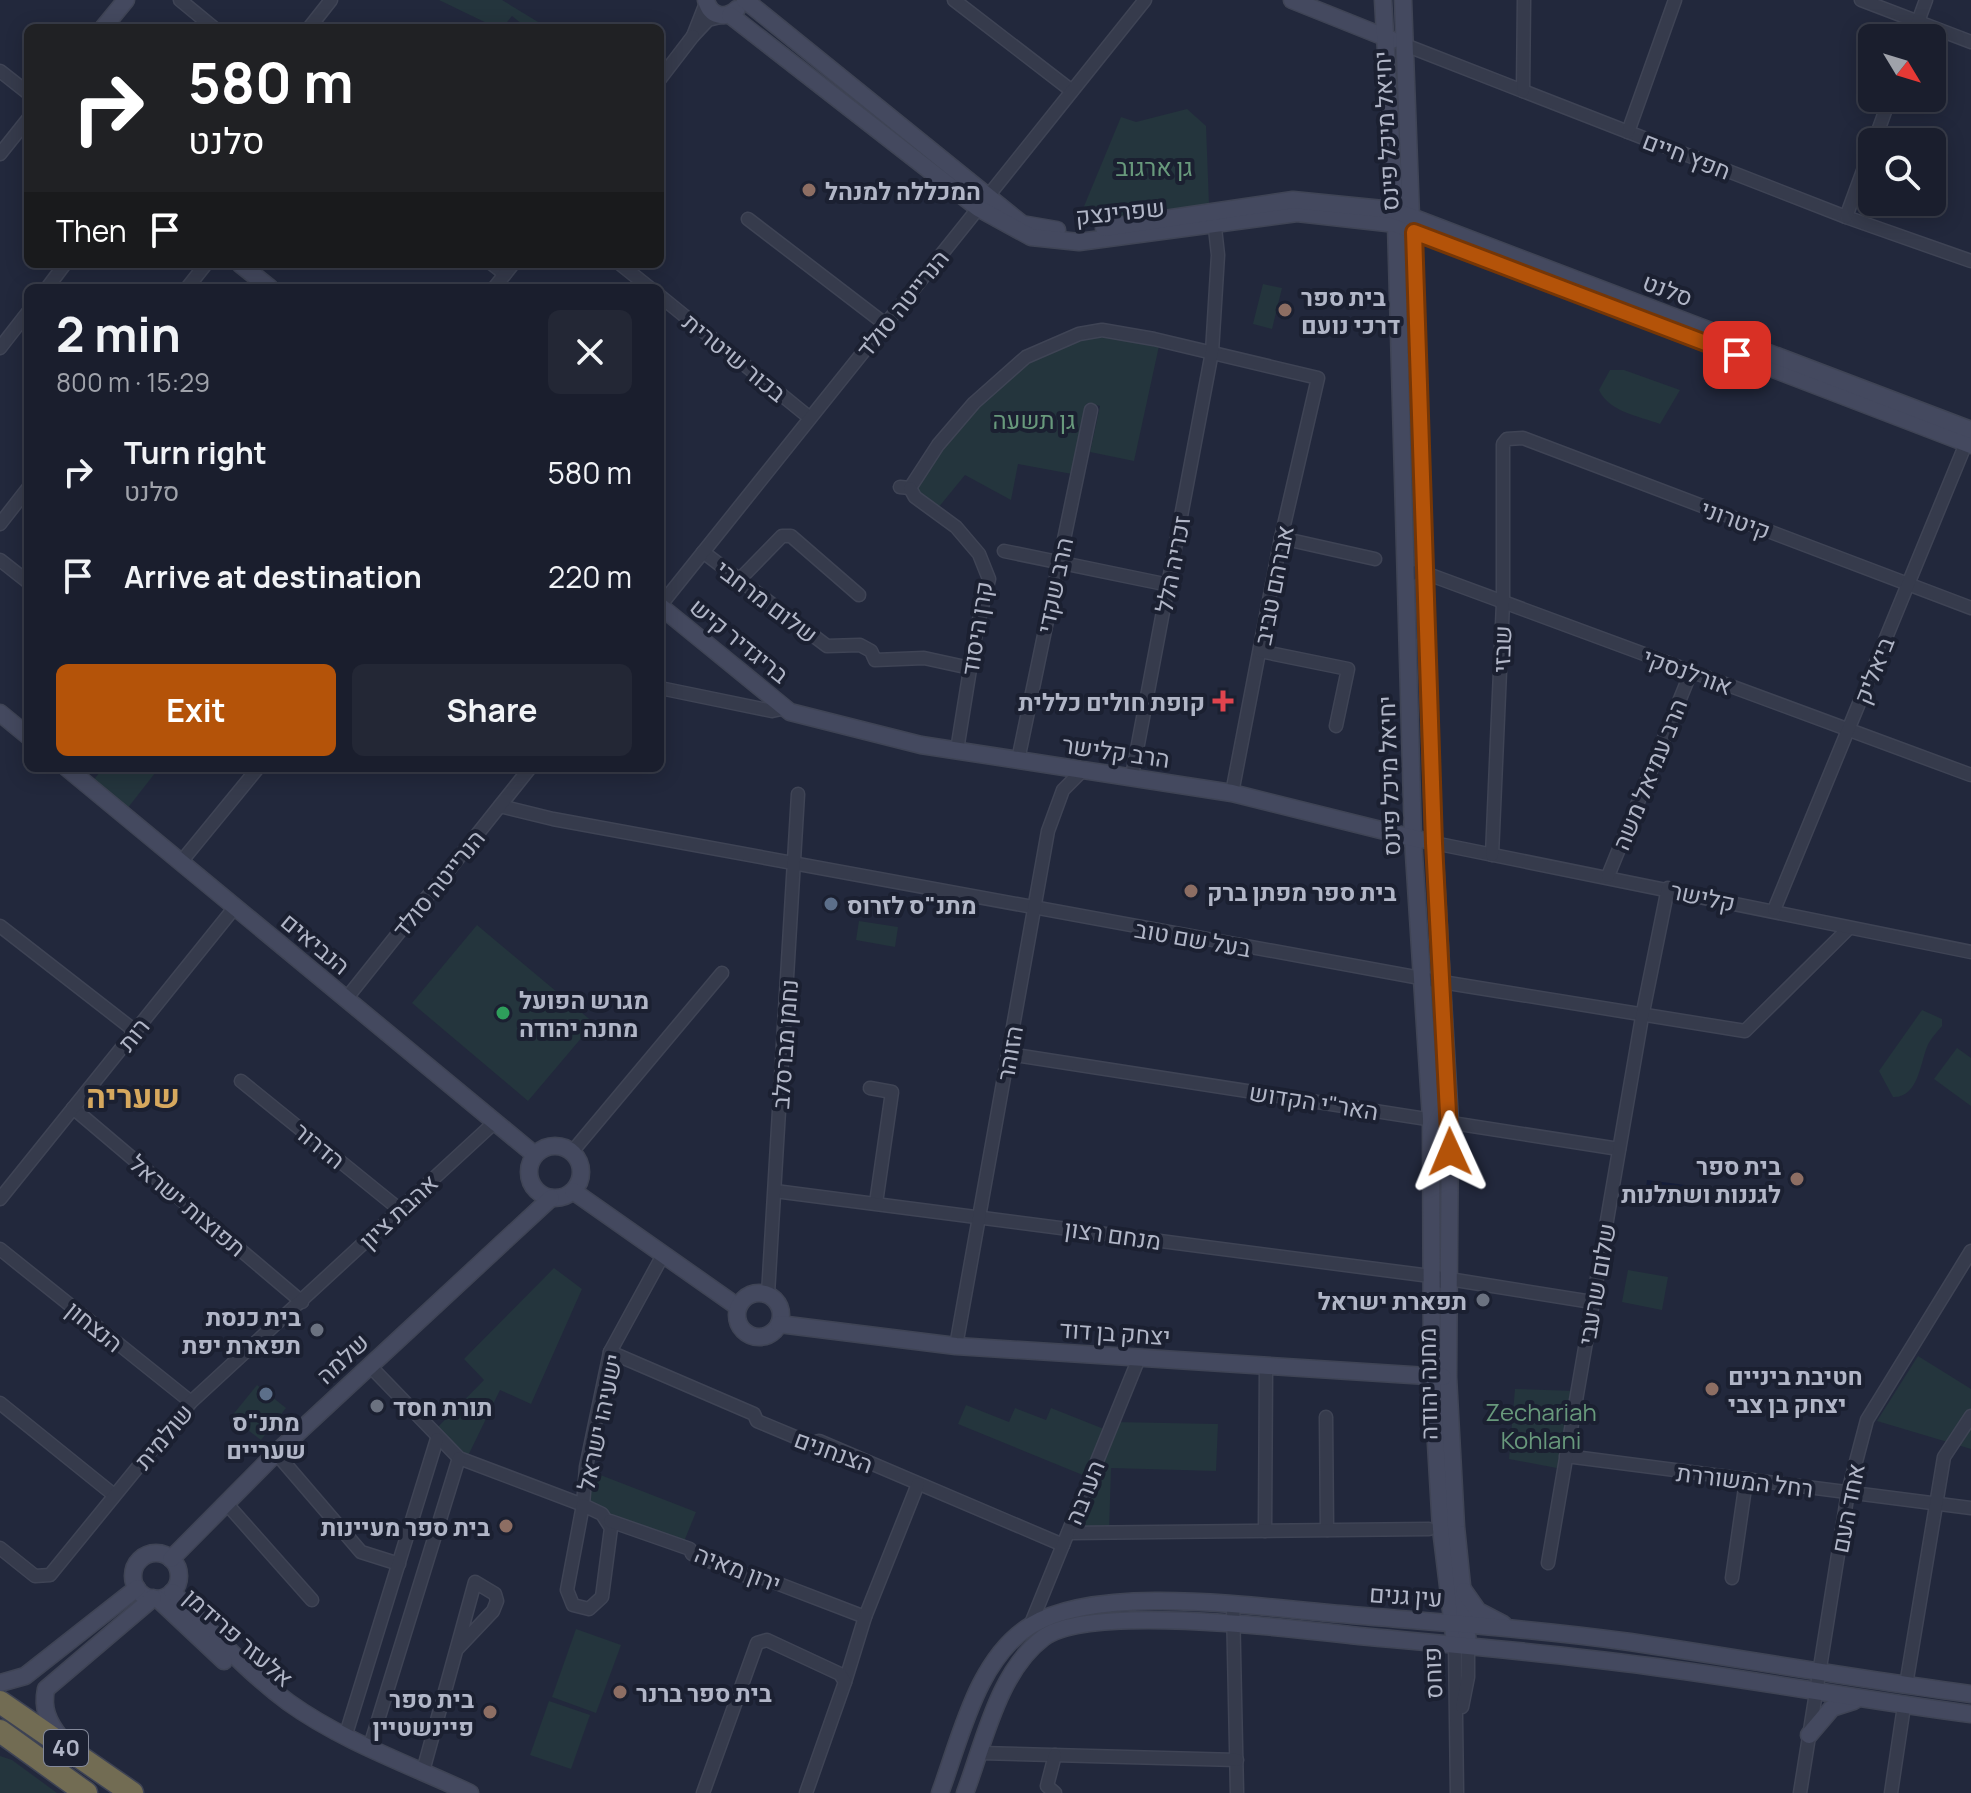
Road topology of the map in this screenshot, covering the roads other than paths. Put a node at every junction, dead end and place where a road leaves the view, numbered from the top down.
1 (126, 0) edge
2 (180, 0) edge
3 (331, 0) edge
4 (743, 0) edge
5 (954, 0) edge
6 (1145, 0) edge
7 (1292, 0) edge
8 (1403, 0) edge
9 (1524, 0) edge
10 (1675, 0) edge
11 (1861, 0) edge
12 (1926, 0) edge
13 (706, 1) edge
14 (1384, 3) edge
15 (727, 16) junction
16 (1918, 22) junction
17 (106, 24) edge
18 (209, 24) edge
19 (312, 24) edge
20 (1360, 27) junction
21 (693, 36) junction
22 (1384, 37) junction
23 (1971, 42) edge
24 (1405, 45) junction
25 (0, 71) edge
26 (664, 74) edge
27 (24, 90) edge
28 (1072, 91) junction
29 (1523, 91) junction
30 (24, 124) edge
31 (1628, 132) junction
32 (0, 154) edge
33 (1393, 184) junction
34 (1858, 185) edge
35 (982, 203) junction
36 (1370, 208) junction
37 (1214, 217) junction
38 (1394, 217) junction
39 (1846, 217) junction
40 (748, 219) dead end
41 (1414, 225) junction
42 (1971, 261) edge
43 (203, 268) edge
44 (245, 268) edge
45 (625, 268) edge
46 (190, 284) edge
47 (265, 284) edge
48 (645, 284) edge
49 (664, 299) edge
50 (24, 317) edge
51 (885, 324) junction
52 (0, 348) edge
53 (1212, 352) junction
54 (1091, 410) dead end
55 (810, 418) junction
56 (1970, 437) edge
57 (1503, 444) joint
58 (24, 493) edge
59 (0, 524) edge
60 (1281, 538) junction
61 (1004, 551) dead end
62 (703, 552) junction
63 (1375, 559) dead end
64 (0, 560) edge
65 (1059, 562) junction
66 (1425, 573) junction
67 (1406, 577) junction
68 (24, 579) edge
69 (740, 579) junction
70 (1908, 583) junction
71 (1169, 585) junction
72 (859, 595) dead end
73 (664, 601) edge
74 (1503, 602) junction
75 (1971, 608) edge
76 (664, 609) edge
77 (1260, 651) junction
78 (970, 668) junction
79 (1691, 672) junction
80 (664, 689) edge
81 (788, 710) junction
82 (0, 713) edge
83 (1336, 726) dead end
84 (1848, 730) junction
85 (24, 733) edge
86 (957, 750) junction
87 (1018, 760) junction
88 (1082, 771) junction
89 (72, 772) edge
90 (255, 772) edge
91 (527, 772) edge
92 (1971, 775) edge
93 (1132, 776) junction
94 (1232, 793) junction
95 (798, 794) dead end
96 (500, 806) junction
97 (1413, 839) junction
98 (1434, 843) junction
99 (1492, 855) junction
100 (181, 862) junction
101 (795, 865) junction
102 (1608, 876) junction
103 (1668, 888) junction
104 (235, 907) junction
105 (1035, 910) junction
106 (1774, 910) junction
107 (0, 926) edge
108 (1848, 929) junction
109 (1971, 952) edge
110 (722, 973) dead end
111 (1422, 979) junction
112 (1442, 982) junction
113 (346, 999) junction
114 (1642, 1017) junction
115 (135, 1031) junction
116 (1009, 1054) junction
117 (241, 1081) dead end
118 (870, 1088) dead end
119 (73, 1108) junction
120 (1431, 1119) junction
121 (495, 1122) junction
122 (1450, 1122) junction
123 (1619, 1149) junction
124 (572, 1152) junction
125 (535, 1155) junction
126 (573, 1191) junction
127 (775, 1191) junction
128 (551, 1198) junction
129 (0, 1199) edge
130 (876, 1203) junction
131 (399, 1209) junction
132 (980, 1215) junction
133 (0, 1249) edge
134 (1971, 1251) edge
135 (663, 1255) junction
136 (1441, 1280) junction
137 (768, 1294) junction
138 (302, 1302) junction
139 (1592, 1302) junction
140 (738, 1307) junction
141 (779, 1324) junction
142 (956, 1346) junction
143 (610, 1352) junction
144 (1139, 1358) junction
145 (370, 1366) junction
146 (1266, 1366) junction
147 (1440, 1377) junction
148 (191, 1402) junction
149 (0, 1403) edge
150 (1971, 1416) edge
151 (1326, 1417) dead end
152 (437, 1439) junction
153 (276, 1453) junction
154 (1566, 1456) junction
155 (459, 1458) junction
156 (1746, 1481) junction
157 (918, 1484) junction
158 (1848, 1492) junction
159 (114, 1495) junction
160 (226, 1503) junction
161 (1935, 1503) junction
162 (583, 1505) junction
163 (1971, 1508) edge
164 (610, 1521) junction
165 (1429, 1529) dead end
166 (1327, 1530) junction
167 (1265, 1531) junction
168 (1065, 1539) junction
169 (0, 1548) edge
170 (171, 1559) junction
171 (1548, 1563) dead end
172 (399, 1564) junction
173 (1732, 1578) dead end
174 (137, 1588) junction
175 (1463, 1589) junction
176 (161, 1596) junction
177 (312, 1600) dead end
178 (1233, 1605) junction
179 (865, 1617) junction
180 (1234, 1623) junction
181 (1461, 1623) junction
182 (1030, 1626) junction
183 (1520, 1629) junction
184 (1462, 1643) junction
185 (457, 1649) junction
186 (1819, 1673) junction
187 (845, 1682) junction
188 (0, 1683) edge
189 (1906, 1685) junction
190 (1816, 1693) junction
191 (1971, 1694) edge
192 (1860, 1699) junction
193 (0, 1703) edge
194 (1904, 1706) junction
195 (1971, 1714) edge
196 (334, 1728) junction
197 (0, 1731) edge
198 (1809, 1735) junction
199 (0, 1744) edge
200 (370, 1746) junction
201 (74, 1753) junction
202 (980, 1753) junction
203 (1055, 1755) junction
204 (35, 1756) junction
205 (1237, 1760) junction
206 (423, 1771) junction
207 (86, 1793) edge
208 (132, 1793) edge
209 (470, 1793) edge
210 (703, 1793) edge
211 (806, 1793) edge
212 (940, 1793) edge
213 (965, 1793) edge
214 (1055, 1793) edge
215 (1237, 1793) edge
216 (1457, 1793) edge
217 (1800, 1793) edge
218 (1891, 1793) edge

1 - 17 street
2 - 18 street
3 - 19 street
4 - 15 street
4 - 35 street, שפרינצק
5 - 28 street
6 - 28 street, הנרייטה סולד
7 - 20 street
8 - 24 street, יחיאל מיכל פינס
9 - 29 street
10 - 31 street
11 - 16 street
12 - 16 street
13 - 15 street, שפרינצק
13 - 21 street
14 - 20 street
14 - 22 street, יחיאל מיכל פינס
15 - 21 street
15 - 35 street, שפרינצק
16 - 23 street
20 - 22 street
21 - 26 street
22 - 24 street
22 - 33 street, יחיאל מיכל פינס
24 - 29 street, חפץ חיים
24 - 41 street, יחיאל מיכל פינס
25 - 27 street
28 - 35 street, הנרייטה סולד
29 - 31 street, חפץ חיים
30 - 32 street
31 - 39 street, חפץ חיים
33 - 36 street
33 - 38 street, יחיאל מיכל פינס
34 - 39 street
35 - 37 street, שפרינצק
35 - 51 street, הנרייטה סולד
36 - 37 street, שפרינצק
36 - 38 street, שפרינצק
37 - 38 street, שפרינצק
37 - 53 street, זכריה הלל
38 - 41 street, סלנט
38 - 67 street, יחיאל מיכל פינס
39 - 42 street, חפץ חיים
40 - 51 street
41 - 56 street, סלנט
41 - 66 street, יחיאל מיכל פינס
43 - 46 street
44 - 47 street
45 - 48 street
49 - 55 street, בכור שיטרית
50 - 52 street
51 - 55 street, הנרייטה סולד
53 - 60 street, אברהם טביב
53 - 71 street, זכריה הלל
53 - 78 street, קרן היסוד
54 - 65 street, הרב שקדי
55 - 62 street, הנרייטה סולד
56 - 70 street, ביאליק
57 - 70 street, קיטרוני
57 - 74 street, שבזי
58 - 59 street
60 - 63 street
60 - 77 street, אברהם טביב
61 - 65 street
62 - 69 street, שלום מרחבי
62 - 73 street, הנרייטה סולד
64 - 68 street
65 - 71 street
65 - 87 street, הרב שקדי
66 - 67 street
66 - 74 street, אורלנסקי
66 - 98 street, יחיאל מיכל פינס
67 - 97 street, יחיאל מיכל פינס
69 - 72 street
69 - 78 street, שלום מרחבי
70 - 75 street, קיטרוני
70 - 84 street, ביאליק
71 - 93 street, זכריה הלל
74 - 79 street, אורלנסקי
74 - 99 street, שבזי
76 - 81 street, בריגדיר קיש
77 - 83 street
77 - 94 street, אברהם טביב
78 - 86 street, קרן היסוד
79 - 84 street, אורלנסקי
79 - 102 street, הרב עמיאל משה
80 - 81 street
81 - 86 street, הרב קלישר
82 - 85 street
84 - 92 street, אורלנסקי
84 - 106 street, ביאליק
86 - 87 street, הרב קלישר
87 - 88 street, הרב קלישר
88 - 93 street, הרב קלישר
88 - 105 street, הזוהר
89 - 100 street, הנביאים
90 - 100 street
91 - 96 street, הנרייטה סולד
93 - 94 street, הרב קלישר
94 - 97 street, הרב קלישר
95 - 101 street, נחמן מברסלב
96 - 101 street, בעל שם טוב
96 - 113 street, הנרייטה סולד
97 - 98 street, הרב קלישר
97 - 111 street, יחיאל מיכל פינס
98 - 99 street, קלישר
98 - 112 street, יחיאל מיכל פינס
99 - 102 street, קלישר
100 - 104 street, הנביאים
101 - 105 street, בעל שם טוב
101 - 127 street, נחמן מברסלב
102 - 103 street, קלישר
103 - 106 street, קלישר
103 - 114 street, שלום שרעבי
104 - 113 street, הנביאים
104 - 115 street, רות
105 - 111 street, בעל שם טוב
105 - 116 street, הזוהר
106 - 108 street, קלישר
107 - 115 street
108 - 109 street, קלישר
108 - 114 street, בעל שם טוב
110 - 124 street
111 - 112 street, בעל שם טוב
111 - 120 street, יחיאל מיכל פינס
112 - 114 street, בעל שם טוב
112 - 122 street, יחיאל מיכל פינס
113 - 121 street, הנביאים
114 - 123 street, שלום שרעבי
115 - 119 street, רות
116 - 120 street, האר"י הקדוש
116 - 132 street, הזוהר
117 - 131 street, הדרור
118 - 130 street
119 - 129 street, רות
119 - 138 street, תפוצות ישראל
120 - 122 street, האר"י הקדוש
120 - 136 street, מחנה יהודה
121 - 125 street, הנביאים
121 - 131 street, אהבת ציון
122 - 123 street, האר"י הקדוש
122 - 136 street, מחנה יהודה
123 - 139 street, שלום שרעבי
124 - 125 street
124 - 126 street
125 - 128 street
126 - 128 street
126 - 135 street
127 - 130 street, מנחם רצון
127 - 137 street, נחמן מברסלב
128 - 145 street, שלמה
130 - 132 street, מנחם רצון
131 - 138 street, אהבת ציון
132 - 136 street, מנחם רצון
132 - 142 street, הזוהר
133 - 148 street, הנצחון
134 - 158 street, אחד העם
135 - 140 street
135 - 143 street, ישעיהו ישראל
136 - 139 street, מנחם רצון
136 - 147 street, מחנה יהודה
137 - 140 street
137 - 141 street
138 - 148 street, שולמית
139 - 154 street, שלום שרעבי
140 - 141 street
141 - 142 street, יצחק בן דוד
142 - 144 street, יצחק בן דוד
143 - 157 street, הצנחנים
143 - 162 street, ישעיהו ישראל
144 - 146 street, יצחק בן דוד
144 - 168 street, הערבה
145 - 152 street
145 - 153 street, שלמה
146 - 147 street, יצחק בן דוד
146 - 167 street
147 - 175 street, מחנה יהודה
147 - 181 street, מחנה יהודה
148 - 159 street, שולמית
149 - 159 street
150 - 161 street
151 - 166 street
152 - 155 street
152 - 172 street
153 - 160 street, שלמה
153 - 172 street
154 - 156 street, רחל המשוררת
154 - 171 street, שלום שרעבי
155 - 162 street, ירון מאיה
155 - 200 street
156 - 158 street, רחל המשוררת
156 - 173 street
157 - 168 street, הצנחנים
157 - 179 street
158 - 161 street, רחל המשוררת
158 - 186 street, אחד העם
159 - 169 street, שולמית
160 - 170 street, שלמה
160 - 177 street
161 - 163 street, רחל המשוררת
161 - 189 street
162 - 164 street, ירון מאיה
162 - 164 street, ישעיהו ישראל
164 - 179 street, ירון מאיה
165 - 166 street, הצנחנים
166 - 167 street, הצנחנים
167 - 168 street, הצנחנים
168 - 182 street, הערבה
170 - 174 street
170 - 176 street
172 - 196 street
174 - 176 street
174 - 188 street
175 - 181 street, מחנה יהודה
175 - 183 street
176 - 196 street, אלעזר פרידמן
176 - 201 street
178 - 180 street
178 - 181 street, עין גנים
178 - 182 street, עין גנים
179 - 187 street
180 - 184 street, עין גנים
180 - 202 street, עין גנים
180 - 205 street
181 - 183 street, עין גנים
181 - 184 street, פוחס
182 - 212 street, עין גנים
183 - 186 street, עין גנים
184 - 190 street, עין גנים
184 - 216 street, פוחס
185 - 185 street
185 - 206 street
186 - 189 street, עין גנים
186 - 190 street, אחד העם
187 - 210 street
187 - 211 street
189 - 191 street, עין גנים
190 - 192 street, עין גנים
190 - 198 street, אחד העם
192 - 194 street, עין גנים
192 - 198 street
193 - 201 highway, 40
194 - 195 street, עין גנים
194 - 218 street
196 - 200 street, אלעזר פרידמן
197 - 204 highway, 40
198 - 217 street, אחד העם
199 - 204 highway
200 - 206 street, אלעזר פרידמן
201 - 208 highway, 40
202 - 203 street
202 - 213 street, עין גנים
203 - 205 street
203 - 214 street
204 - 207 highway, 40
205 - 215 street
206 - 209 street, אלעזר פרידמן

